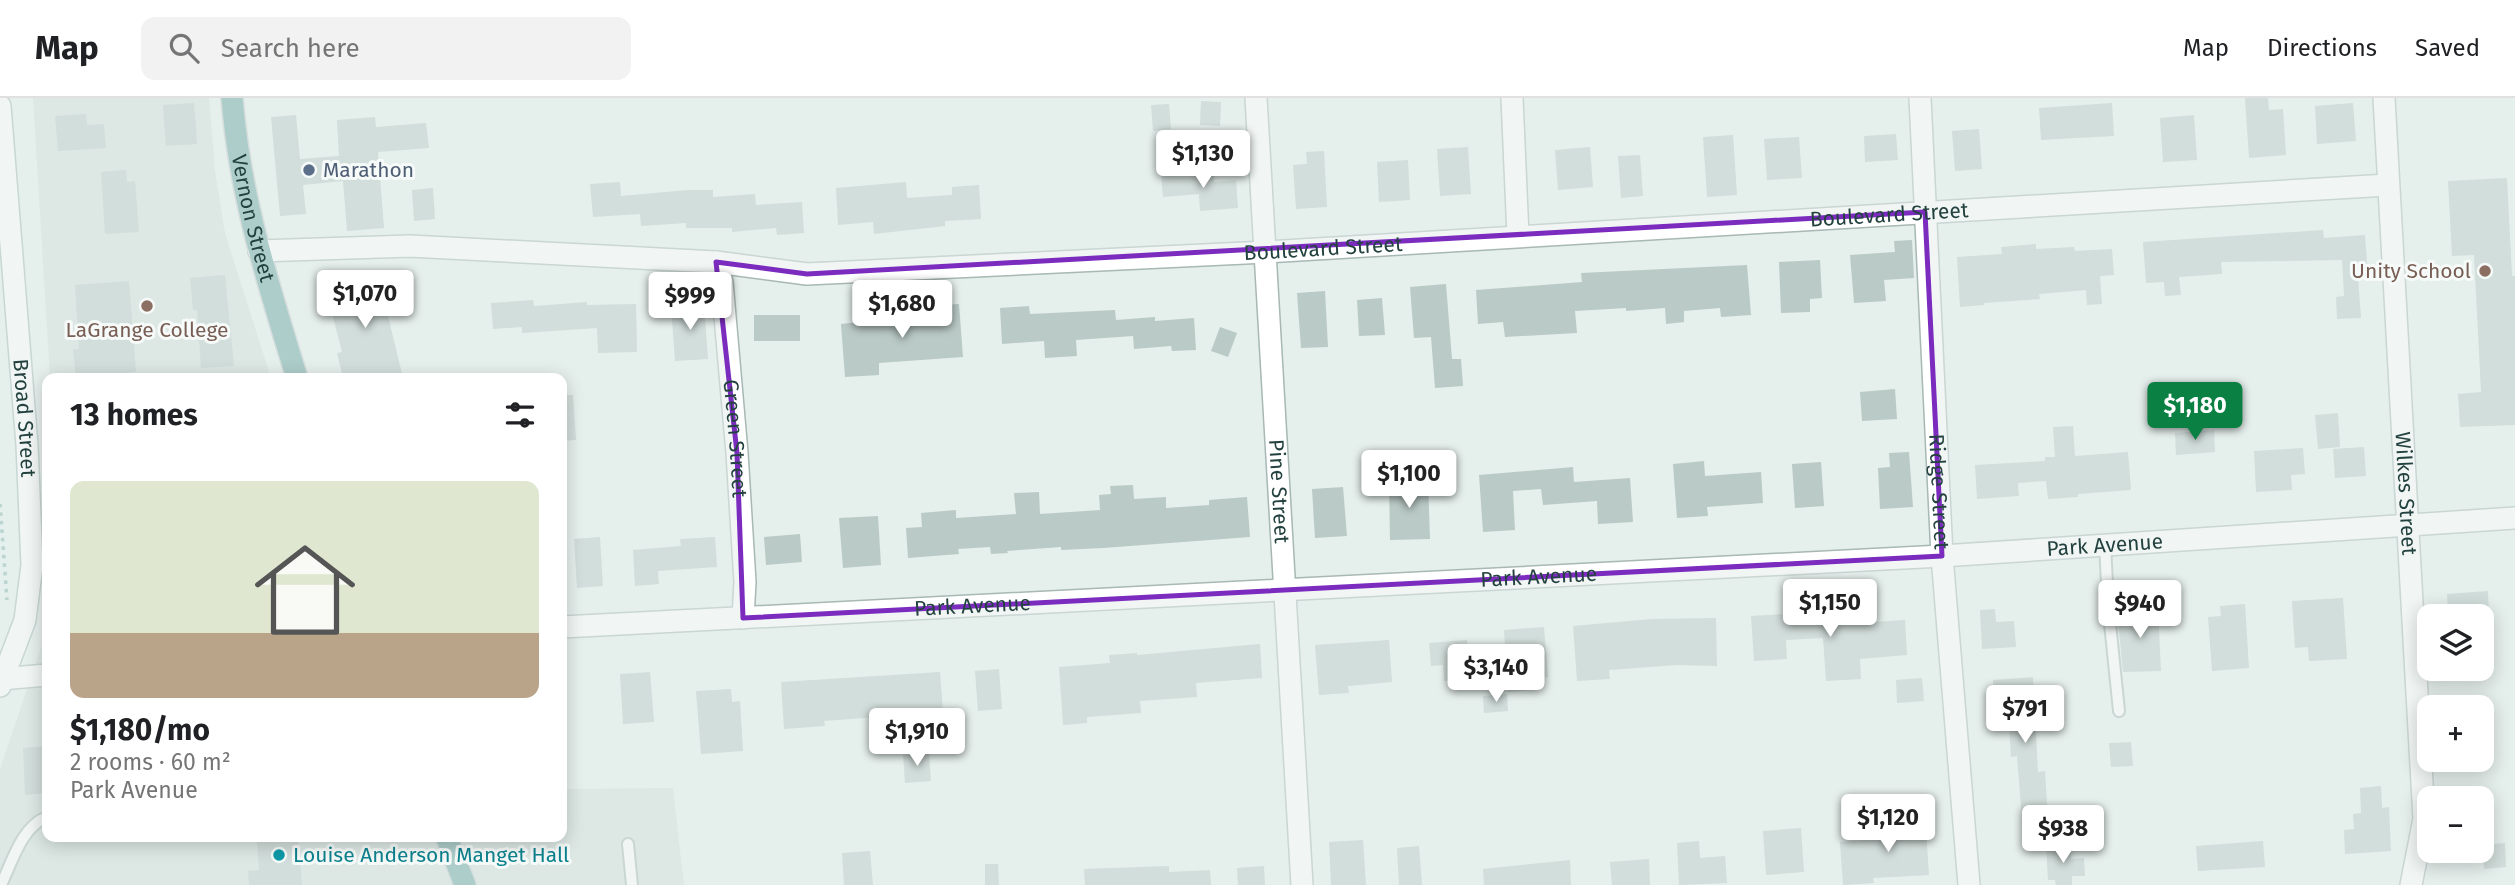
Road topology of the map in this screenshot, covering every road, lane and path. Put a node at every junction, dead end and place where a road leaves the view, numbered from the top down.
1 (232, 98) edge
2 (1255, 98) edge
3 (1511, 98) edge
4 (1920, 98) edge
5 (2385, 98) edge
6 (0, 106) edge
7 (2388, 185) junction
8 (1925, 212) junction
9 (1518, 236) junction
10 (259, 251) junction
11 (1266, 252) junction
12 (716, 262) junction
13 (6, 266) edge
14 (296, 373) edge
15 (0, 504) edge
16 (2515, 518) edge
17 (2407, 523) junction
18 (2105, 544) junction
19 (1942, 556) junction
20 (1283, 589) junction
21 (6, 606) dead end
22 (743, 618) junction
23 (567, 627) edge
24 (42, 676) edge
25 (1, 681) edge
26 (2119, 711) dead end
27 (42, 820) edge
28 (448, 842) edge
29 (628, 844) dead end
30 (1, 885) edge
31 (465, 885) edge
32 (632, 885) edge
33 (1302, 885) edge
34 (1969, 885) edge
35 (2411, 885) edge

1 - 10 main road, Vernon Street
2 - 11 street, Pine Street
3 - 9 street
4 - 8 street, Ridge Street
5 - 7 street, Wilkes Street
6 - 13 street, Broad Street
7 - 8 street, Boulevard Street
7 - 17 street, Wilkes Street
8 - 9 street, Boulevard Street
8 - 19 street, Ridge Street
9 - 11 street, Boulevard Street
10 - 12 street, Boulevard Street
10 - 14 main road, Vernon Street
11 - 12 street, Boulevard Street
11 - 20 street, Pine Street
12 - 22 street, Green Street
13 - 25 street, Broad Street
15 - 21 path
16 - 17 street, Park Avenue
17 - 18 street, Park Avenue
17 - 35 street, Wilkes Street
18 - 19 street, Park Avenue
18 - 26 lane
19 - 20 street, Park Avenue
19 - 34 street, Ridge Street
20 - 22 street, Park Avenue
20 - 33 street, Pine Street
22 - 23 street, Park Avenue
24 - 25 street
27 - 30 lane
28 - 31 main road
29 - 32 lane

